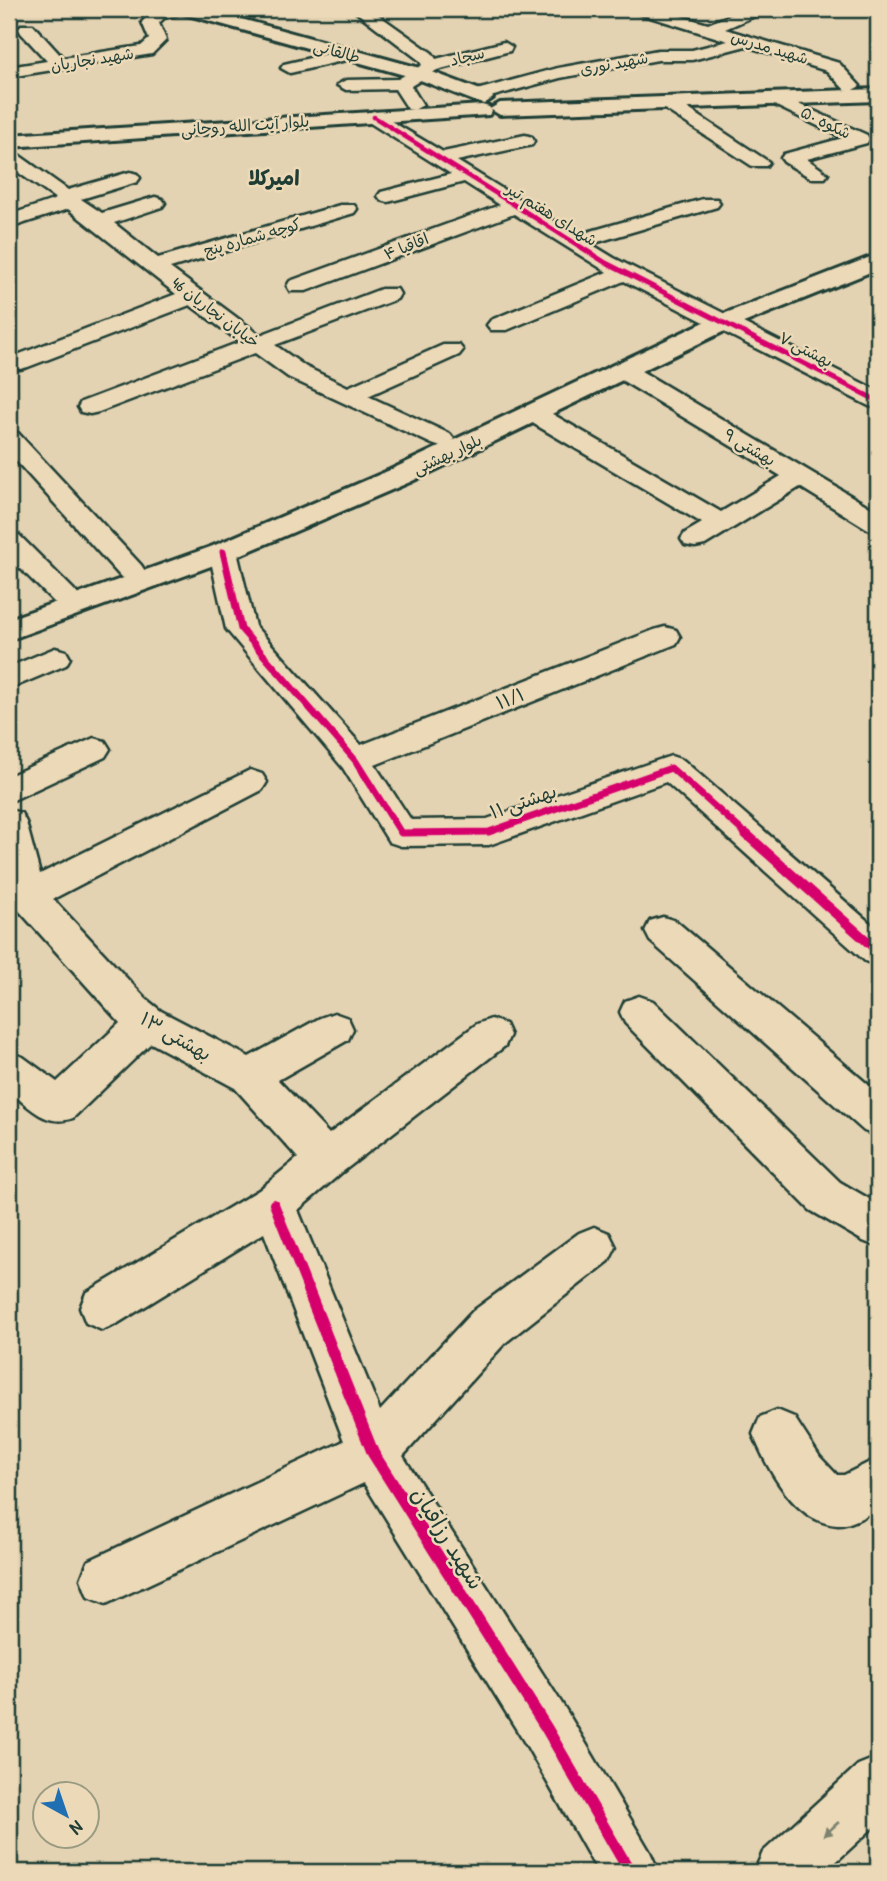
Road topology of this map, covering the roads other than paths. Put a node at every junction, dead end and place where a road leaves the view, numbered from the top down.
1 (181, 9) edge
2 (187, 9) edge
3 (640, 9) edge
4 (718, 9) edge
5 (391, 11) dead end
6 (750, 12) edge
7 (367, 13) edge
8 (27, 29) dead end
9 (711, 30) junction
10 (748, 40) junction
11 (504, 47) dead end
12 (349, 54) junction
13 (112, 57) junction
14 (60, 65) junction
15 (290, 68) dead end
16 (426, 70) junction
17 (9, 72) edge
18 (124, 75) dead end
19 (401, 84) junction
20 (346, 85) dead end
21 (878, 85) edge
22 (851, 86) junction
23 (878, 95) edge
24 (774, 98) junction
25 (666, 102) junction
26 (486, 103) junction
27 (414, 105) junction
28 (374, 117) junction
29 (9, 134) edge
30 (9, 141) edge
31 (525, 141) dead end
32 (9, 157) edge
33 (439, 159) junction
34 (759, 162) dead end
35 (818, 174) dead end
36 (465, 176) junction
37 (130, 178) dead end
38 (388, 196) dead end
39 (69, 200) junction
40 (710, 202) dead end
41 (155, 203) dead end
42 (515, 207) junction
43 (347, 209) dead end
44 (99, 221) junction
45 (9, 222) edge
46 (573, 243) junction
47 (877, 259) edge
48 (156, 265) junction
49 (624, 273) junction
50 (298, 286) dead end
51 (388, 294) dead end
52 (192, 296) junction
53 (715, 318) junction
54 (499, 326) dead end
55 (257, 343) junction
56 (451, 350) dead end
57 (20, 362) dead end
58 (622, 370) junction
59 (348, 396) junction
60 (878, 401) edge
61 (90, 407) dead end
62 (533, 413) junction
63 (9, 438) edge
64 (449, 444) junction
65 (800, 476) junction
66 (721, 523) junction
67 (878, 523) edge
68 (695, 539) dead end
69 (9, 541) edge
70 (223, 552) junction
71 (131, 571) junction
72 (64, 596) junction
73 (9, 616) edge
74 (9, 630) edge
75 (665, 637) dead end
76 (55, 657) dead end
77 (9, 679) edge
78 (94, 750) dead end
79 (355, 760) junction
80 (250, 782) dead end
81 (9, 790) edge
82 (9, 822) edge
83 (28, 896) junction
84 (663, 931) dead end
85 (878, 951) edge
86 (639, 1012) dead end
87 (147, 1022) junction
88 (334, 1029) dead end
89 (491, 1035) dead end
90 (9, 1069) edge
91 (249, 1076) junction
92 (878, 1118) edge
93 (326, 1160) junction
94 (275, 1204) junction
95 (878, 1227) edge
96 (594, 1247) dead end
97 (102, 1308) dead end
98 (776, 1434) dead end
99 (373, 1453) junction
100 (878, 1482) edge
101 (106, 1579) dead end
102 (878, 1785) edge
103 (630, 1872) edge
104 (783, 1872) edge

1 - 13 street, شهید نجاریان
2 - 12 main road, طالقانی
3 - 9 street, شهید مدرس
4 - 6 street
5 - 7 street
6 - 9 street
7 - 16 street
8 - 14 street
9 - 10 street, شهید مدرس
10 - 22 street, شهید مدرس
10 - 26 street, شهید نوری
11 - 16 street, سجاد
12 - 15 street
12 - 16 main road, طالقانی
13 - 14 street, شهید نجاریان
13 - 18 street
14 - 17 street, شهید نجاریان
16 - 19 street, سجاد
16 - 26 main road, طالقانی
19 - 20 street
19 - 27 street
21 - 22 main road, بلوار آیت الله روحانی
22 - 26 main road, بلوار آیت الله روحانی
23 - 24 main road, بلوار آیت الله روحانی
24 - 25 main road, بلوار آیت الله روحانی
24 - 35 street, شکوه ۵۰
25 - 26 main road, بلوار آیت الله روحانی
25 - 34 street
26 - 27 main road, بلوار آیت الله روحانی
26 - 28 main road, بلوار آیت الله روحانی
27 - 29 main road, بلوار آیت الله روحانی
28 - 30 main road, بلوار آیت الله روحانی
28 - 33 street, شهدای هفتم تیر
31 - 33 street
32 - 39 street, خیابان نجاریان 46
33 - 36 street, شهدای هفتم تیر
36 - 38 street
36 - 42 street, شهدای هفتم تیر
37 - 39 street
39 - 44 street, خیابان نجاریان 46
39 - 45 street
40 - 46 street
41 - 44 street
42 - 46 street, شهدای هفتم تیر
42 - 50 street, اقاقیا ۴
43 - 48 street, کوچه شماره پنج
44 - 48 street, خیابان نجاریان 46
46 - 49 street, شهدای هفتم تیر
47 - 53 main road, بلوار بهشتی
48 - 52 street, خیابان نجاریان 46
49 - 53 street, شهدای هفتم تیر
49 - 54 street
51 - 55 street
52 - 55 street, خیابان نجاریان 46
52 - 57 street
53 - 58 main road, بلوار بهشتی
53 - 60 street, بهشتی ۷
53 - 64 main road, بلوار بهشتی
55 - 59 street, خیابان نجاریان 46
55 - 61 street
56 - 59 street
58 - 62 main road, بلوار بهشتی
58 - 65 street, بهشتی ۹
59 - 64 street, خیابان نجاریان 46
62 - 64 main road, بلوار بهشتی
62 - 66 street
63 - 71 street
64 - 70 main road, بلوار بهشتی
64 - 71 main road, بلوار بهشتی
65 - 66 street
65 - 67 street, بهشتی ۹
66 - 68 street
69 - 72 street
70 - 74 main road, بلوار بهشتی
70 - 79 street, بهشتی ۱۱
71 - 72 main road, بلوار بهشتی
72 - 73 main road, بلوار بهشتی
75 - 79 street, ۱۱/۱
76 - 77 street
78 - 81 street
79 - 85 street, بهشتی ۱۱
80 - 83 street
82 - 83 street, بهشتی ۱۳
83 - 87 street, بهشتی ۱۳
84 - 92 street
86 - 95 street
87 - 90 street
87 - 91 street, بهشتی ۱۳
88 - 91 street
89 - 93 street
91 - 93 street, بهشتی ۱۳
93 - 94 street
94 - 97 street
94 - 99 street, شهید رزاقیان
96 - 99 street
98 - 100 street
99 - 101 street
99 - 103 street, شهید رزاقیان
102 -> 104 street

